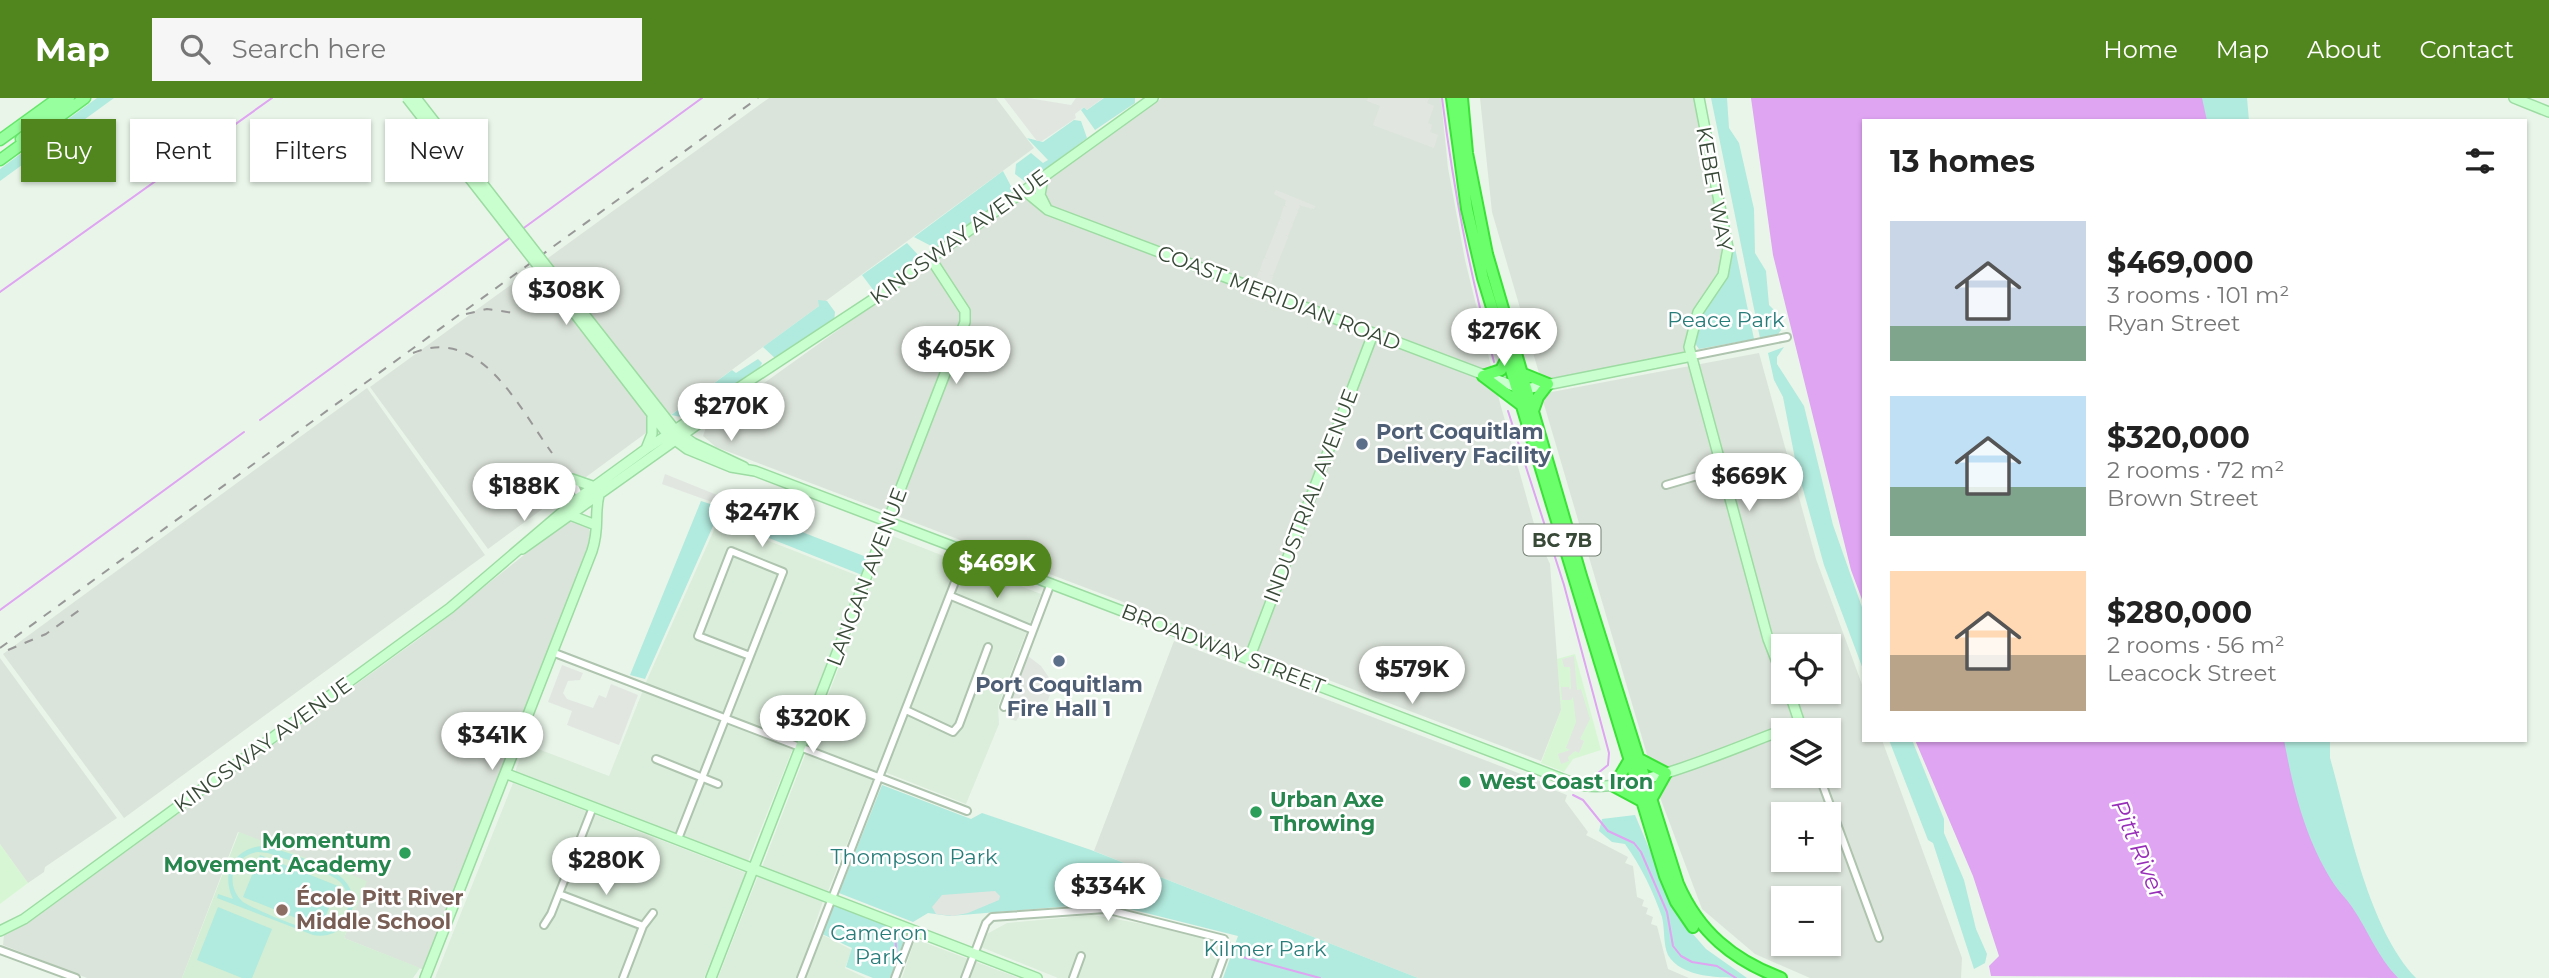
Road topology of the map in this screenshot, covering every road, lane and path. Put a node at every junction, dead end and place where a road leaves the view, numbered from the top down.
1 (69, 98) edge
2 (85, 98) edge
3 (407, 98) edge
4 (416, 98) edge
5 (1153, 98) edge
6 (1452, 98) edge
7 (1462, 98) edge
8 (1699, 98) edge
9 (2514, 98) edge
10 (54, 100) edge
11 (2549, 112) edge
12 (0, 140) edge
13 (1, 160) edge
14 (1043, 178) junction
15 (1025, 191) junction
16 (1048, 210) junction
17 (931, 259) junction
18 (548, 274) junction
19 (1373, 334) junction
20 (1787, 337) dead end
21 (1692, 356) junction
22 (1507, 358) junction
23 (1521, 373) junction
24 (1483, 376) junction
25 (1548, 384) junction
26 (1521, 388) junction
27 (1520, 404) junction
28 (1533, 412) junction
29 (652, 417) junction
30 (664, 418) junction
31 (696, 421) junction
32 (675, 435) junction
33 (700, 446) junction
34 (646, 449) junction
35 (662, 449) junction
36 (687, 449) junction
37 (745, 468) junction
38 (1721, 469) junction
39 (572, 479) joint
40 (1666, 485) dead end
41 (597, 491) junction
42 (582, 501) junction
43 (570, 515) junction
44 (888, 522) junction
45 (593, 524) junction
46 (596, 537) junction
47 (520, 550) junction
48 (967, 551) junction
49 (1051, 583) junction
50 (951, 596) junction
51 (1033, 630) junction
52 (988, 647) dead end
53 (1771, 647) edge
54 (552, 652) junction
55 (750, 656) junction
56 (1249, 659) junction
57 (1004, 707) dead end
58 (906, 710) junction
59 (725, 717) junction
60 (1771, 735) edge
61 (800, 747) junction
62 (656, 759) dead end
63 (1635, 760) junction
64 (1666, 773) junction
65 (507, 774) junction
66 (879, 777) junction
67 (702, 778) junction
68 (1641, 779) junction
69 (718, 784) dead end
70 (1614, 786) junction
71 (1824, 788) edge
72 (1647, 800) junction
73 (593, 807) junction
74 (967, 811) dead end
75 (678, 839) junction
76 (753, 869) junction
77 (559, 894) junction
78 (831, 899) junction
79 (653, 914) dead end
80 (544, 925) dead end
81 (643, 926) junction
82 (0, 930) edge
83 (913, 930) junction
84 (1880, 937) dead end
85 (2, 949) edge
86 (974, 954) junction
87 (1081, 956) dead end
88 (76, 978) edge
89 (425, 978) edge
90 (624, 978) edge
91 (711, 978) edge
92 (801, 978) edge
93 (895, 978) edge
94 (965, 978) edge
95 (1037, 978) edge
96 (1073, 978) edge
97 (1216, 978) edge
98 (1762, 978) edge
99 (1782, 978) edge

1 - 13 main road
2 - 13 main road
3 - 18 main road, bridge
4 - 18 main road, bridge
5 - 14 main road, KINGSWAY AVENUE
6 - 22 highway, BC 7B
7 - 23 highway, BC 7B
8 - 21 main road, KEBET WAY
9 - 11 main road
10 - 12 main road
14 - 15 main road, KINGSWAY AVENUE
14 - 16 main road
15 - 16 main road, COAST MERIDIAN ROAD
15 - 17 main road, KINGSWAY AVENUE
16 - 19 main road, COAST MERIDIAN ROAD
17 - 31 main road, KINGSWAY AVENUE
17 - 44 main road, LANGAN AVENUE
18 - 29 main road
18 - 30 main road
19 - 24 main road, COAST MERIDIAN ROAD
19 - 56 main road, INDUSTRIAL AVENUE
20 - 21 street
21 - 25 main road
21 - 38 main road, KEBET WAY
22 - 24 highway
22 - 26 highway, BC 7B
23 - 25 highway
23 - 26 highway, BC 7B
24 - 26 main road, COAST MERIDIAN ROAD
24 - 27 highway
25 - 26 main road
25 - 28 highway
26 - 27 highway, BC 7B
26 - 28 highway, BC 7B
27 - 63 highway, BC 7B
28 - 63 highway, BC 7B
29 - 32 main road
29 - 34 main road
30 - 31 main road
30 - 32 main road
31 - 32 main road, KINGSWAY AVENUE
31 - 33 main road
32 - 33 main road, BROADWAY STREET
32 - 34 main road, KINGSWAY AVENUE
32 - 35 main road, KINGSWAY AVENUE
32 - 36 main road, BROADWAY STREET
33 - 37 main road, BROADWAY STREET
34 - 41 main road, KINGSWAY AVENUE
35 - 36 main road
35 - 41 main road, KINGSWAY AVENUE
36 - 37 main road, BROADWAY STREET
37 - 44 main road, BROADWAY STREET
38 - 40 street
38 - 53 main road, KEBET WAY
39 - 41 main road
39 - 42 street
41 - 42 main road, KINGSWAY AVENUE
41 - 46 main road
42 - 43 main road, KINGSWAY AVENUE
42 - 45 main road
42 - 47 main road, KINGSWAY AVENUE
43 - 45 main road
43 - 47 main road, KINGSWAY AVENUE
44 - 48 main road, BROADWAY STREET
44 - 61 main road, LANGAN AVENUE
45 - 46 main road
46 - 54 main road
47 - 82 main road, KINGSWAY AVENUE
48 - 49 main road, BROADWAY STREET
48 - 50 street
49 - 51 street
49 - 56 main road, BROADWAY STREET
50 - 51 street
50 - 58 street
51 - 57 street
52 - 58 street
54 - 59 street
54 - 65 main road
55 - 55 street
55 - 59 street
56 - 70 main road, BROADWAY STREET
58 - 66 street
59 - 61 street
59 - 67 street
60 - 64 main road, BROADWAY STREET
61 - 66 street
61 - 76 main road, LANGAN AVENUE
62 - 67 street
63 - 64 highway
63 - 68 highway, BC 7B
63 - 70 highway
64 - 68 main road, BROADWAY STREET
64 - 72 highway
65 - 73 main road
65 - 89 main road
66 - 74 street
66 - 78 street
67 - 69 street
67 - 75 street
68 - 70 main road, BROADWAY STREET
68 - 72 highway, BC 7B
70 - 72 highway
71 - 84 street
72 - 98 highway, BC 7B
72 - 99 highway, BC 7B
73 - 75 main road
73 - 77 street
75 - 76 main road
76 - 78 main road
76 - 91 main road, LANGAN AVENUE
77 - 80 street
77 - 81 street
78 - 83 main road
78 - 92 street
79 - 81 street
81 - 90 street
83 - 86 main road
83 - 93 street
85 - 88 street
86 - 94 street
86 - 95 main road
86 - 97 street
87 - 96 street

